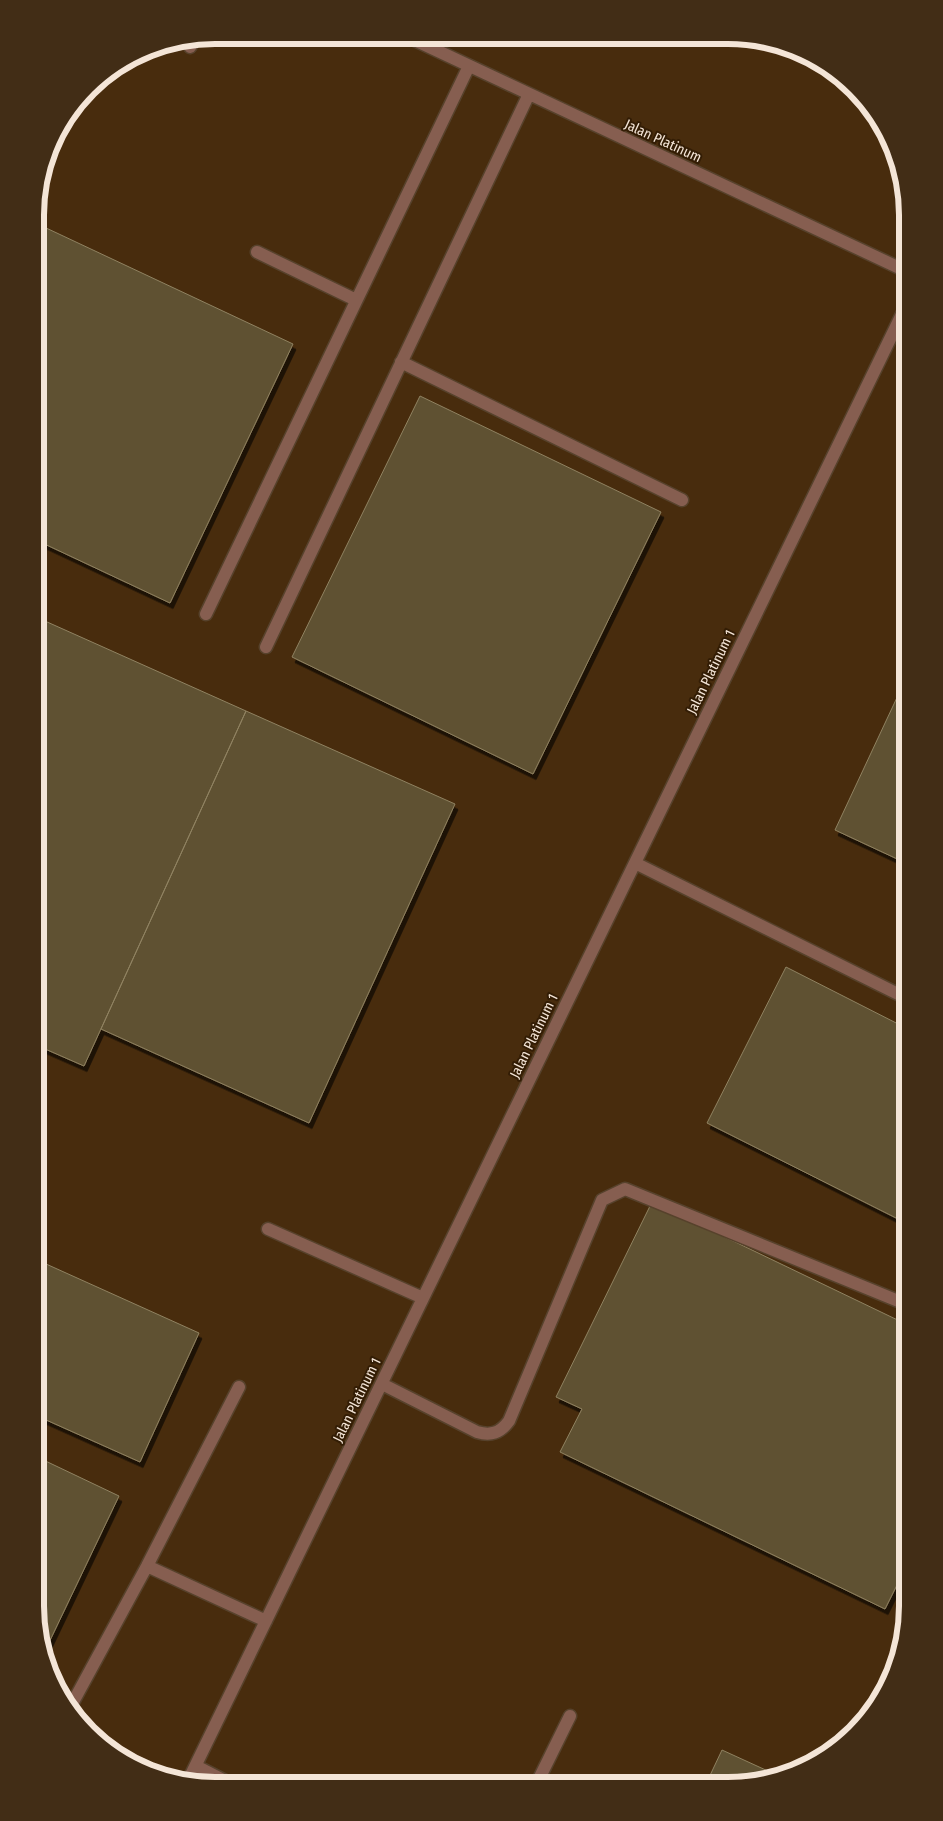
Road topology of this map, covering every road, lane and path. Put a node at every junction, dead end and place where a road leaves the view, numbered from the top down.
1 (423, 44) edge
2 (469, 66) junction
3 (529, 94) junction
4 (257, 252) dead end
5 (899, 268) edge
6 (356, 300) junction
7 (899, 320) edge
8 (401, 362) junction
9 (682, 500) dead end
10 (206, 614) dead end
11 (266, 647) dead end
12 (635, 863) junction
13 (899, 995) edge
14 (268, 1229) dead end
15 (423, 1298) junction
16 (899, 1301) edge
17 (382, 1384) junction
18 (239, 1387) dead end
19 (147, 1566) junction
20 (266, 1621) junction
21 (73, 1701) edge
22 (570, 1716) dead end
23 (196, 1766) junction
24 (191, 1776) edge
25 (219, 1777) edge
26 (540, 1777) edge

1 - 2 street, Jalan Platinum
2 - 3 street, Jalan Platinum
2 - 6 street
3 - 5 street, Jalan Platinum
3 - 8 street
4 - 6 street
6 - 10 street
7 - 12 street, Jalan Platinum 1
8 - 9 street
8 - 11 street
12 - 13 street
12 - 15 street, Jalan Platinum 1
14 - 15 street
15 - 17 street, Jalan Platinum 1
16 - 17 street
17 - 20 street, Jalan Platinum 1
18 - 19 street
19 - 20 street
19 - 21 street
20 - 23 street, Jalan Platinum 1
22 - 26 street
23 - 24 street, Jalan Platinum 1
23 - 25 street

